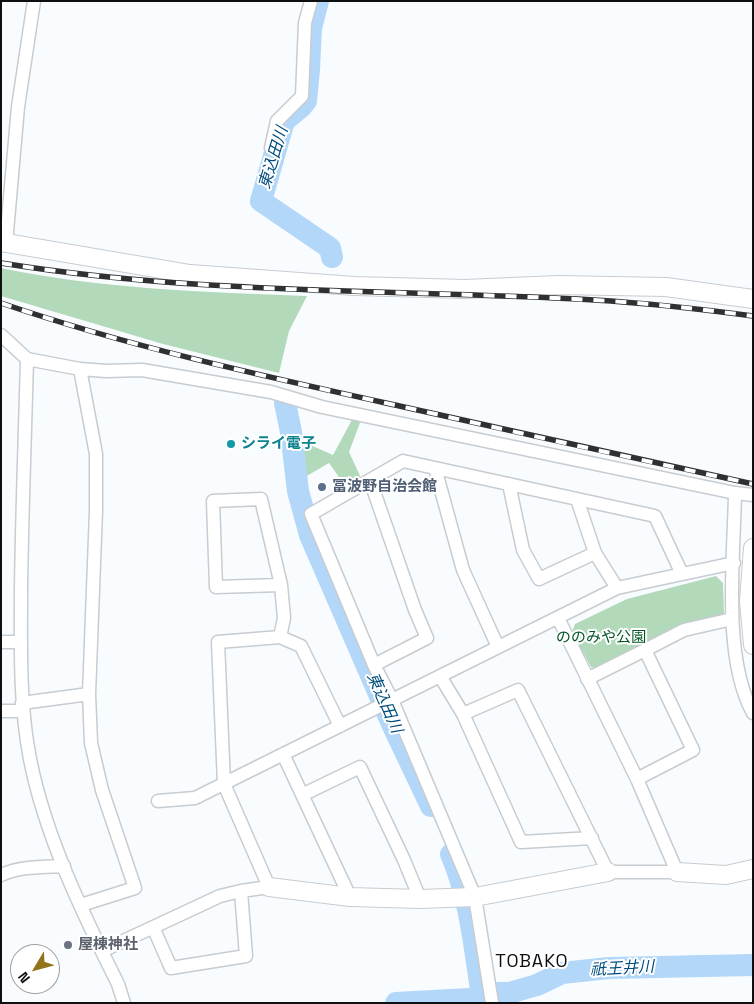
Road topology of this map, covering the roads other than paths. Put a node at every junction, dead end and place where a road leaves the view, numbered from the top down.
1 (34, 1) edge
2 (311, 1) edge
3 (271, 148) dead end
4 (4, 242) edge
5 (753, 299) edge
6 (1, 335) edge
7 (27, 359) junction
8 (80, 369) junction
9 (435, 468) junction
10 (370, 480) junction
11 (508, 484) junction
12 (735, 493) junction
13 (753, 495) edge
14 (577, 499) junction
15 (753, 548) edge
16 (595, 553) junction
17 (734, 562) junction
18 (682, 574) junction
19 (281, 585) junction
20 (617, 588) junction
21 (558, 618) junction
22 (732, 619) junction
23 (280, 637) junction
24 (1, 642) edge
25 (21, 642) junction
26 (753, 645) edge
27 (498, 648) junction
28 (645, 650) junction
29 (374, 665) junction
30 (440, 676) junction
31 (587, 679) junction
32 (89, 694) junction
33 (390, 702) junction
34 (23, 707) junction
35 (1, 711) edge
36 (753, 713) edge
37 (463, 714) junction
38 (340, 726) junction
39 (283, 754) junction
40 (637, 779) junction
41 (224, 784) junction
42 (302, 795) junction
43 (158, 801) dead end
44 (592, 838) junction
45 (64, 866) junction
46 (753, 869) edge
47 (608, 872) junction
48 (677, 872) junction
49 (1, 875) edge
50 (268, 887) junction
51 (241, 891) junction
52 (475, 896) junction
53 (350, 897) junction
54 (420, 899) junction
55 (81, 905) junction
56 (153, 927) junction
57 (102, 951) junction
58 (124, 1003) edge
59 (492, 1003) edge

1 - 4 street
2 - 3 street
4 - 5 street
6 - 7 street
7 - 8 street
7 - 25 street
8 - 12 street
8 - 32 street
9 - 10 street
9 - 11 street
9 - 27 street
10 - 29 street
10 - 29 street
11 - 14 street
11 - 16 street
12 - 13 street
12 - 17 street
14 - 16 street
14 - 18 street
15 - 26 street
16 - 20 street
17 - 18 street
17 - 22 street
18 - 20 street
19 - 19 street
19 - 23 street
20 - 21 street
21 - 27 street
21 - 31 street
22 - 28 street
22 - 36 street
23 - 38 street
23 - 41 street
24 - 25 street
25 - 34 street
27 - 30 street
28 - 31 street
28 - 40 street
29 - 33 street
30 - 33 street
30 - 37 street
31 - 40 street
32 - 34 street
32 - 55 street
33 - 38 street
33 - 52 street
34 - 35 street
34 - 45 street
37 - 44 street
37 - 44 street
38 - 39 street
39 - 41 street
39 - 42 street
40 - 48 street
41 - 43 street
41 - 50 street
42 - 53 street
42 - 54 street
44 - 47 street
45 - 49 street
45 - 55 street
46 - 48 street
47 - 48 street
47 - 52 street
50 - 51 street
50 - 53 street
51 - 56 street
51 - 56 street
52 - 54 street
52 - 59 street
53 - 54 street
55 - 57 street
56 - 57 street
57 - 58 street

